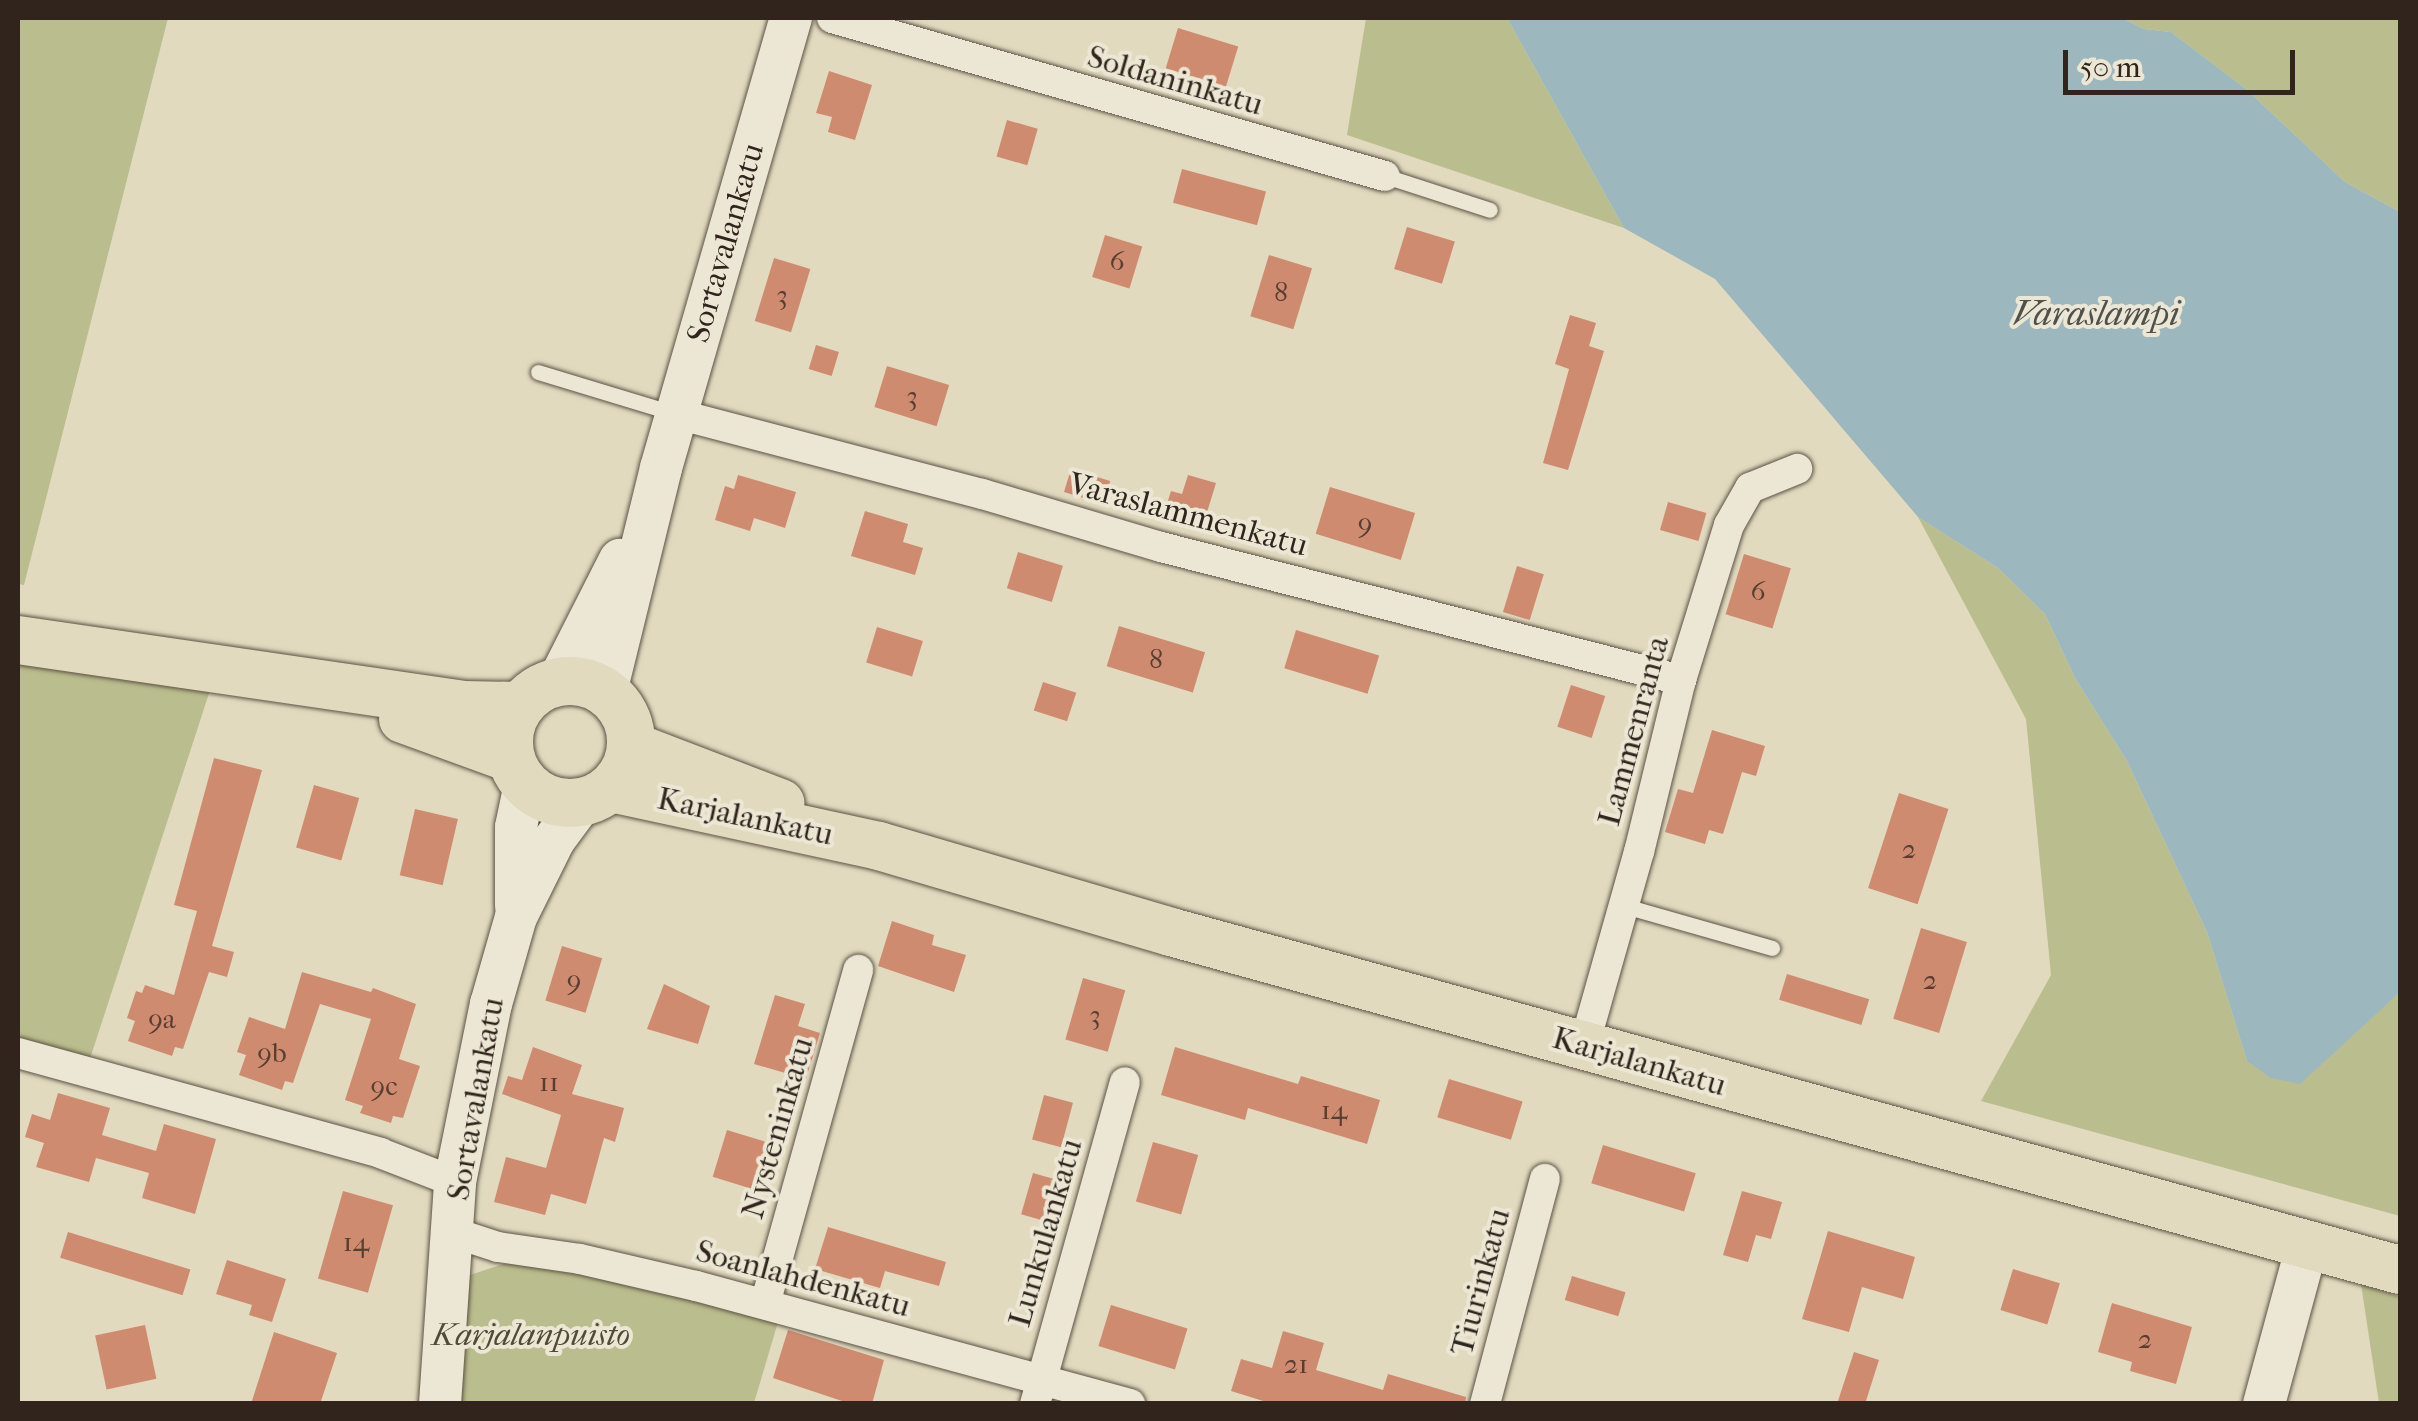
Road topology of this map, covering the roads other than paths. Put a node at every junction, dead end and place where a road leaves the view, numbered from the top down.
1 (791, 18) edge
2 (832, 18) edge
3 (1386, 176) joint
4 (1490, 210) dead end
5 (538, 372) dead end
6 (677, 414) junction
7 (661, 468) junction
8 (1797, 469) dead end
9 (18, 640) edge
10 (261, 674) junction
11 (1682, 680) junction
12 (606, 692) junction
13 (539, 694) junction
14 (631, 746) junction
15 (518, 771) junction
16 (596, 795) junction
17 (880, 846) junction
18 (1624, 906) junction
19 (516, 916) junction
20 (1772, 948) dead end
21 (858, 970) dead end
22 (1584, 1046) junction
23 (18, 1053) edge
24 (1125, 1082) dead end
25 (1545, 1179) dead end
26 (455, 1182) junction
27 (455, 1233) junction
28 (2308, 1246) junction
29 (2400, 1270) edge
30 (766, 1304) junction
31 (1038, 1391) edge
32 (440, 1404) edge
33 (1130, 1404) edge
34 (1485, 1404) edge
35 (2264, 1404) edge

1 - 6 street, Sortavalankatu
2 - 3 street, Soldaninkatu
3 - 4 lane
5 - 6 lane
6 - 7 street, Sortavalankatu
6 - 11 street, Varaslammenkatu
7 - 12 street, Sortavalankatu
7 - 13 street, Sortavalankatu
8 - 11 street, Lammenranta
9 - 10 main road
10 - 13 main road
10 - 15 main road
11 - 18 street, Lammenranta
12 - 13 main road
12 - 14 main road
13 - 15 main road
14 - 16 main road
14 - 17 main road, Karjalankatu
15 - 16 main road
15 - 19 street, Sortavalankatu
16 - 17 main road, Karjalankatu
16 - 19 street, Sortavalankatu
17 - 22 main road, Karjalankatu
18 - 20 lane
18 - 22 street, Lammenranta
19 - 26 street, Sortavalankatu
21 - 30 street, Nysteninkatu
22 - 28 main road, Karjalankatu
23 - 26 street
24 - 31 street, Lunkulankatu
25 - 34 street, Tiurinkatu
26 - 27 street, Sortavalankatu
27 - 30 street, Soanlahdenkatu
27 - 32 street, Sortavalankatu
28 - 29 main road, Karjalankatu
28 - 35 street
30 - 31 street, Soanlahdenkatu
31 - 33 street, Soanlahdenkatu

